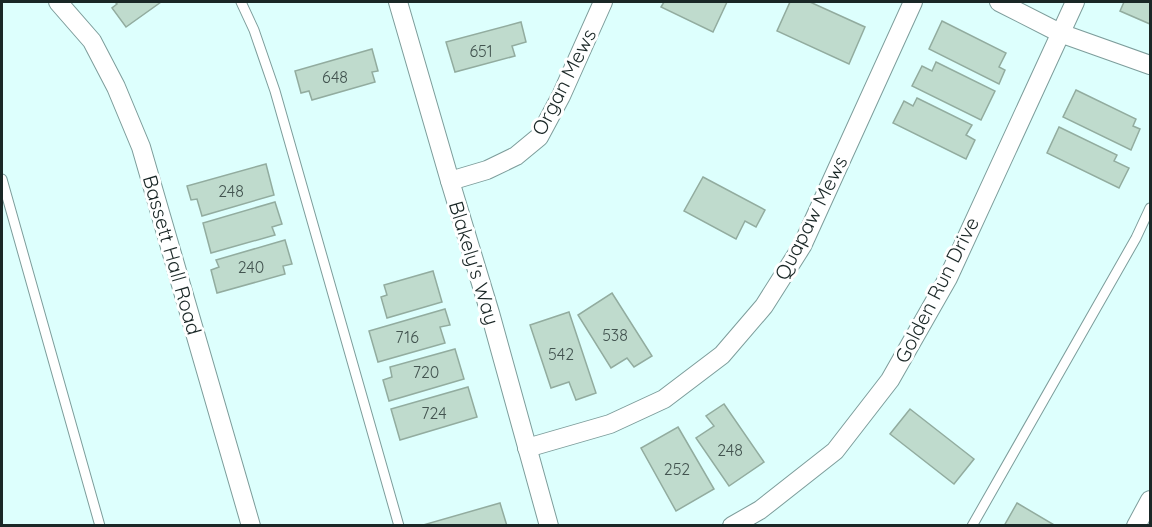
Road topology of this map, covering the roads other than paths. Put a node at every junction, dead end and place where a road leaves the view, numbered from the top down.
1 (58, 2) edge
2 (241, 2) edge
3 (398, 2) edge
4 (603, 2) edge
5 (913, 2) edge
6 (999, 2) edge
7 (1075, 2) edge
8 (1060, 33) junction
9 (1150, 65) edge
10 (2, 179) edge
11 (450, 181) junction
12 (1150, 208) edge
13 (527, 448) junction
14 (1150, 500) edge
15 (765, 518) edge
16 (100, 525) edge
17 (251, 525) edge
18 (399, 525) edge
19 (549, 525) edge
20 (732, 525) edge
21 (972, 525) edge
22 (1136, 525) edge

1 - 17 street, Bassett Hall Road
2 - 18 lane
3 - 11 street, Blakely's Way
4 - 11 street, Organ Mews
5 - 13 street, Quapaw Mews
6 - 8 street
7 - 8 street, Golden Run Drive
8 - 9 street
8 - 15 street, Golden Run Drive
10 - 16 lane
11 - 13 street, Blakely's Way
12 - 21 lane
13 - 19 street, Blakely's Way
14 - 22 street
15 - 20 street, Golden Run Drive

